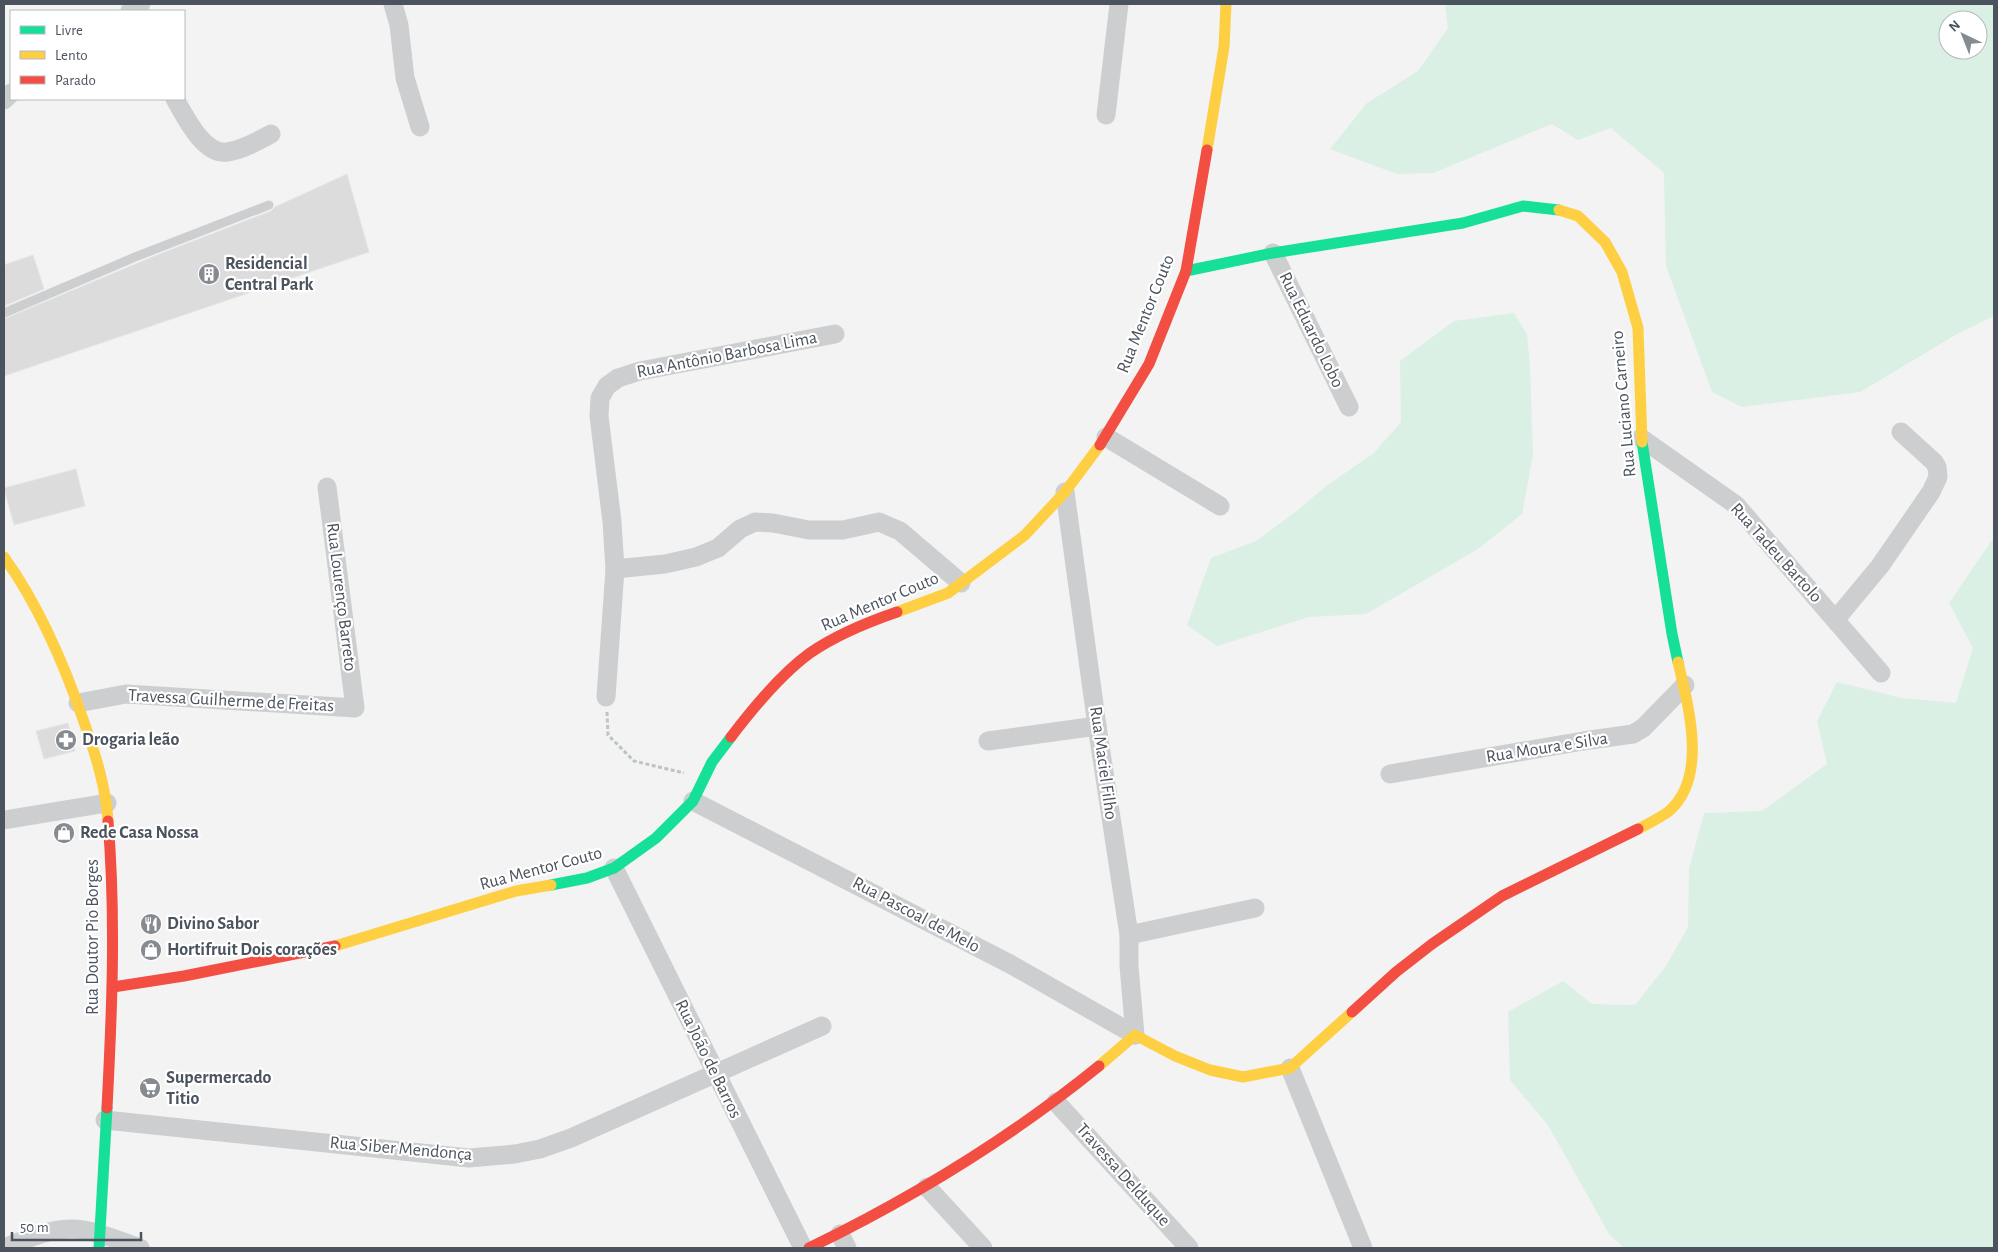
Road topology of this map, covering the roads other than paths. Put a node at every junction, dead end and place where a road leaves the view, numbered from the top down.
1 (393, 4) edge
2 (1119, 4) edge
3 (1226, 4) edge
4 (175, 100) edge
5 (1106, 115) dead end
6 (420, 127) dead end
7 (271, 134) dead end
8 (269, 205) dead end
9 (1273, 253) junction
10 (1186, 272) junction
11 (4, 313) edge
12 (835, 334) dead end
13 (1349, 407) dead end
14 (1901, 432) dead end
15 (1106, 437) junction
16 (1641, 438) junction
17 (327, 487) dead end
18 (1065, 492) junction
19 (1220, 506) dead end
20 (4, 557) edge
21 (615, 569) junction
22 (11, 578) edge
23 (961, 583) junction
24 (1836, 618) junction
25 (1881, 672) dead end
26 (1685, 685) junction
27 (606, 697) road end
28 (78, 703) junction
29 (355, 708) joint
30 (1097, 726) junction
31 (988, 741) dead end
32 (1390, 774) dead end
33 (693, 800) junction
34 (107, 803) junction
35 (4, 820) edge
36 (614, 868) junction
37 (1255, 908) dead end
38 (1128, 935) junction
39 (113, 987) junction
40 (822, 1026) dead end
41 (1135, 1036) junction
42 (1290, 1068) junction
43 (715, 1074) junction
44 (1056, 1102) junction
45 (105, 1120) junction
46 (927, 1187) junction
47 (844, 1241) edge
48 (100, 1242) edge
49 (4, 1248) edge
50 (140, 1248) edge
51 (803, 1248) edge
52 (809, 1248) edge
53 (983, 1248) edge
54 (1190, 1248) edge
55 (1363, 1248) edge

1 - 6 street
2 - 5 street
3 - 10 street, Rua Mentor Couto
4 - 7 street
8 - 11 lane
9 - 10 street, Rua Luciano Carneiro
9 - 13 street, Rua Eduardo Lobo
9 - 16 street, Rua Luciano Carneiro
10 - 15 street, Rua Mentor Couto
12 - 21 street, Rua Antônio Barbosa Lima
14 - 24 street, Rua Tadeu Bartolo
15 - 18 street, Rua Mentor Couto
15 - 19 street
16 - 24 street, Rua Tadeu Bartolo
16 - 26 street, Rua Luciano Carneiro
17 - 29 street, Rua Lourenço Barreto
18 - 23 street, Rua Mentor Couto
18 - 30 street, Rua Maciel Filho
20 - 22 street, Rua Doutor Pio Borges
21 - 23 street
21 - 27 street, Rua Antônio Barbosa Lima
22 - 28 street, Rua Doutor Pio Borges
23 - 33 street, Rua Mentor Couto
24 - 25 street, Rua Tadeu Bartolo
26 - 32 street, Rua Moura e Silva
26 - 42 street, Rua Luciano Carneiro
28 - 29 street, Travessa Guilherme de Freitas
28 - 34 street, Rua Doutor Pio Borges
30 - 31 street
30 - 38 street, Rua Maciel Filho
33 - 36 street, Rua Mentor Couto
33 - 41 street, Rua Pascoal de Melo
34 - 35 street
34 - 39 street, Rua Doutor Pio Borges
36 - 39 street, Rua Mentor Couto
36 - 43 street, Rua João de Barros
37 - 38 street
38 - 41 street, Rua Maciel Filho
39 - 45 street, Rua Doutor Pio Borges
40 - 43 street, Rua Siber Mendonça
41 - 42 street
41 - 44 street
42 - 55 street
43 - 45 street, Rua Siber Mendonça
43 - 51 street, Rua João de Barros
44 - 46 street
44 - 54 street, Travessa Delduque
45 - 48 street, Rua Doutor Pio Borges
46 - 47 street
46 - 53 street
47 - 52 street
48 - 49 street
48 - 50 street

